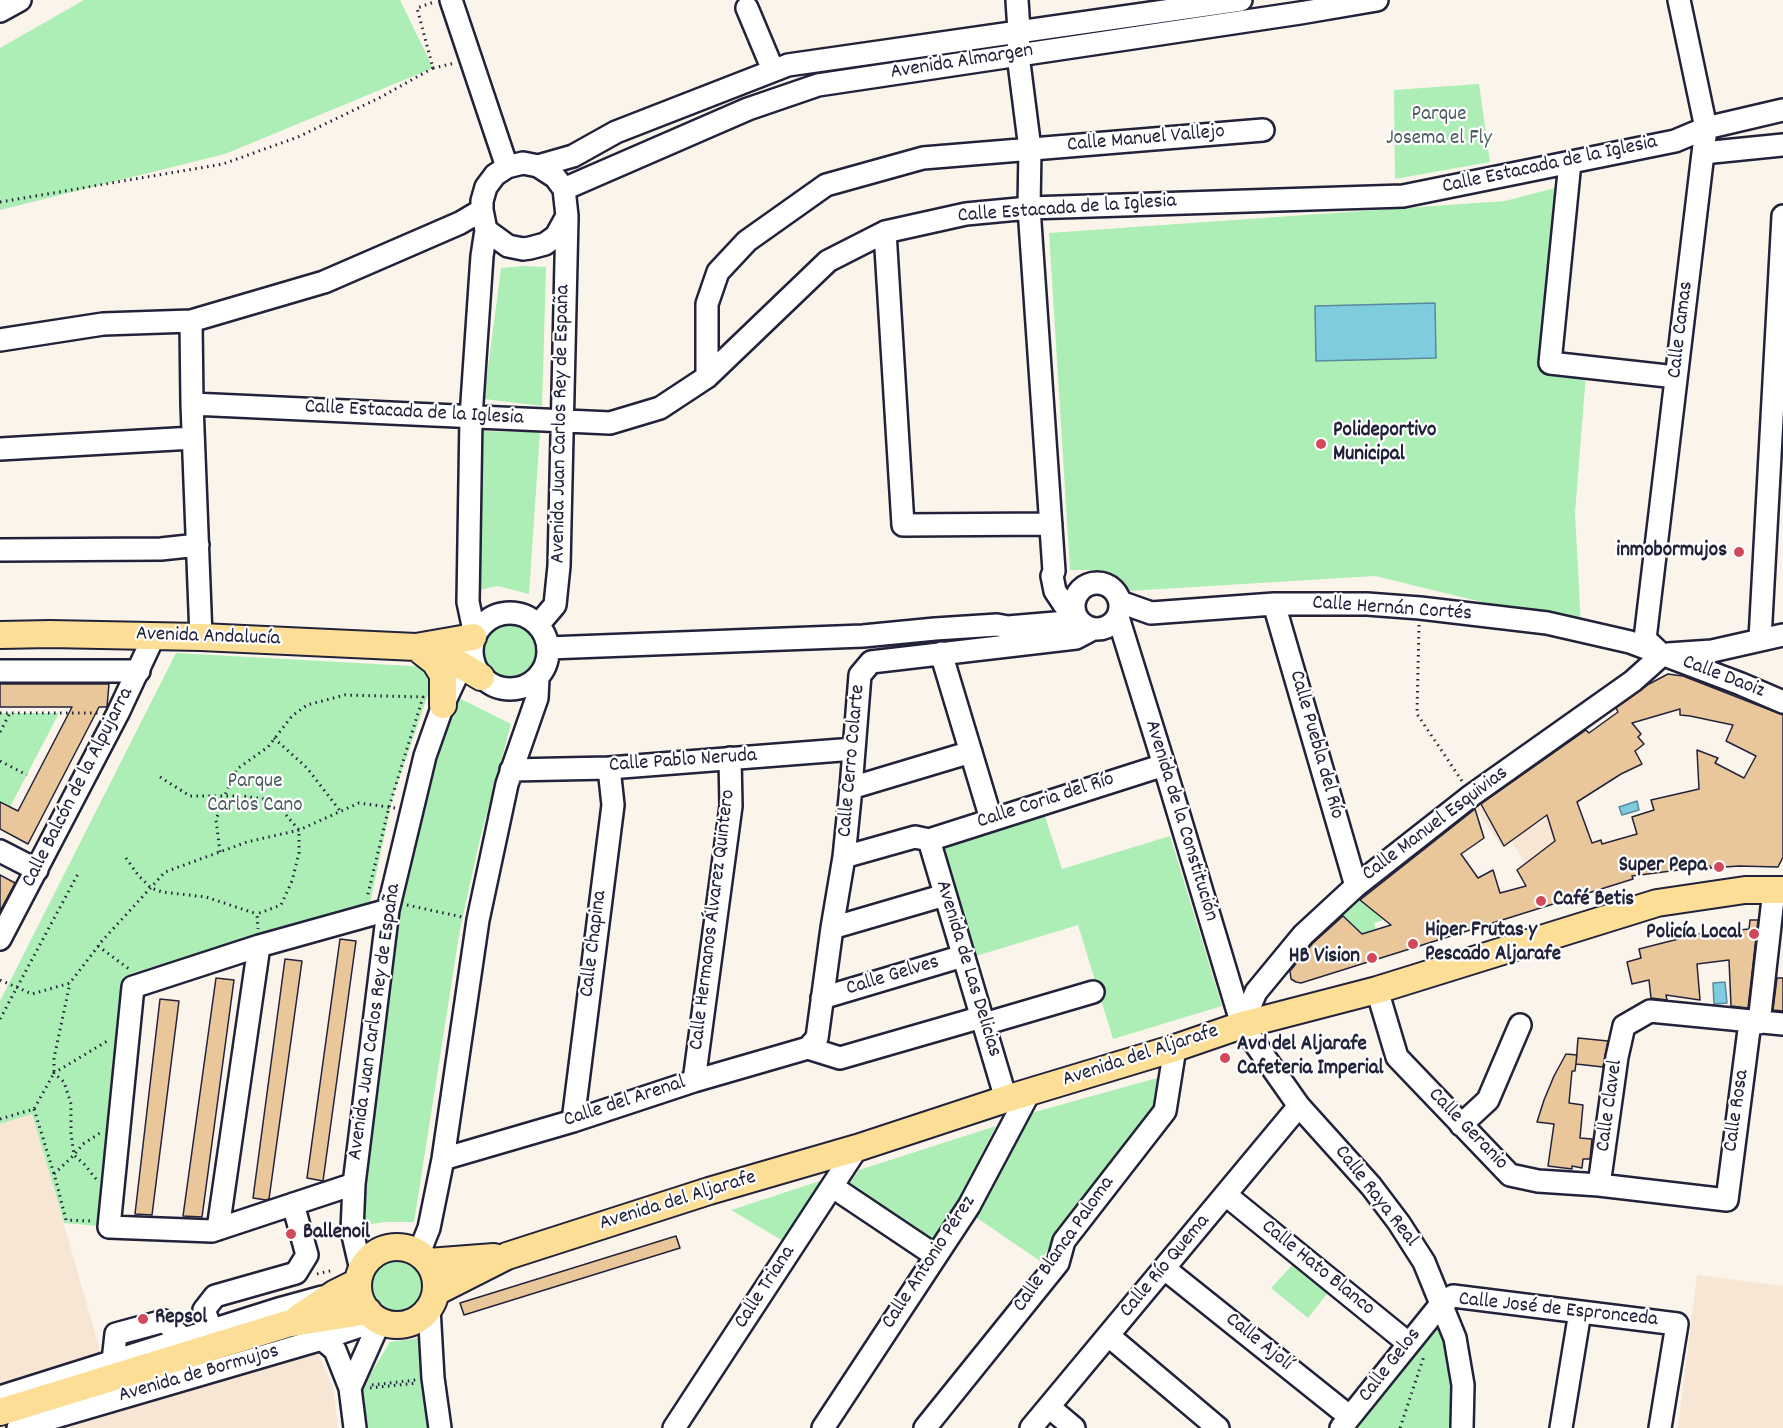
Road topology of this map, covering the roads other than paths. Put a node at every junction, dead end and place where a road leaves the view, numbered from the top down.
1 (20, 0) edge
2 (451, 0) edge
3 (1017, 0) edge
4 (1241, 0) edge
5 (1377, 0) edge
6 (1678, 0) edge
7 (747, 8) dead end
8 (0, 11) edge
9 (1019, 31) junction
10 (1018, 55) junction
11 (773, 70) junction
12 (1783, 110) edge
13 (1706, 128) junction
14 (1263, 130) dead end
15 (1783, 145) edge
16 (1030, 149) junction
17 (1703, 153) junction
18 (1569, 162) junction
19 (538, 166) junction
20 (507, 167) junction
21 (564, 189) junction
22 (1029, 208) junction
23 (567, 216) junction
24 (1783, 216) edge
25 (484, 220) junction
26 (885, 232) junction
27 (191, 321) junction
28 (0, 340) edge
29 (1779, 375) edge
30 (707, 377) junction
31 (1676, 377) junction
32 (192, 404) junction
33 (471, 417) junction
34 (563, 421) junction
35 (193, 438) junction
36 (0, 449) edge
37 (1051, 524) junction
38 (198, 544) junction
39 (0, 550) edge
40 (1274, 604) junction
41 (1119, 610) junction
42 (1078, 611) junction
43 (538, 625) junction
44 (0, 635) edge
45 (1783, 635) edge
46 (154, 636) junction
47 (201, 637) junction
48 (1760, 639) junction
49 (416, 647) junction
50 (548, 648) junction
51 (473, 651) junction
52 (941, 653) junction
53 (1662, 655) junction
54 (0, 671) edge
55 (139, 671) junction
56 (538, 678) junction
57 (1783, 702) edge
58 (443, 705) junction
59 (854, 748) junction
60 (971, 752) junction
61 (730, 758) junction
62 (1164, 765) junction
63 (609, 768) junction
64 (511, 770) junction
65 (851, 788) junction
66 (991, 819) junction
67 (928, 840) junction
68 (0, 851) edge
69 (844, 857) junction
70 (37, 870) junction
71 (1356, 886) junction
72 (1781, 890) edge
73 (945, 895) junction
74 (389, 906) junction
75 (832, 928) junction
76 (0, 939) edge
77 (259, 946) junction
78 (963, 956) junction
79 (1377, 990) junction
80 (1093, 992) dead end
81 (822, 998) junction
82 (983, 1021) junction
83 (1754, 1023) junction
84 (1783, 1024) edge
85 (1242, 1025) junction
86 (1520, 1025) dead end
87 (808, 1048) junction
88 (1175, 1048) junction
89 (694, 1081) junction
90 (1018, 1096) junction
91 (1299, 1106) junction
92 (573, 1121) junction
93 (1461, 1125) junction
94 (857, 1148) junction
95 (443, 1159) junction
96 (354, 1184) junction
97 (1599, 1185) junction
98 (833, 1187) junction
99 (1226, 1196) junction
100 (1726, 1200) joint
101 (293, 1204) junction
102 (218, 1229) junction
103 (507, 1256) junction
104 (936, 1256) junction
105 (423, 1258) junction
106 (1165, 1269) junction
107 (360, 1276) junction
108 (334, 1294) junction
109 (433, 1300) junction
110 (1441, 1304) junction
111 (1580, 1312) junction
112 (375, 1318) junction
113 (287, 1324) junction
114 (212, 1331) junction
115 (1109, 1336) junction
116 (322, 1340) junction
117 (1417, 1346) junction
118 (350, 1389) junction
119 (0, 1396) edge
120 (1049, 1407) junction
121 (0, 1412) edge
122 (1346, 1423) edge
123 (25, 1427) edge
124 (355, 1428) edge
125 (440, 1428) edge
126 (675, 1428) edge
127 (823, 1428) edge
128 (925, 1428) edge
129 (1031, 1428) edge
130 (1074, 1428) edge
131 (1218, 1428) edge
132 (1462, 1428) edge
133 (1561, 1428) edge
134 (1660, 1428) edge

1 - 8 street
2 - 20 street
3 - 9 street
4 - 9 street, Avenida Almargen
5 - 10 street, Avenida Almargen
6 - 13 street, Calle Camas
7 - 11 street
9 - 10 street
9 - 11 street, Avenida Almargen
10 - 16 street
10 - 21 street, Avenida Almargen
11 - 19 street, Avenida Almargen
12 - 13 street, Calle Estacada de la Iglesia
13 - 17 street, Calle Camas
13 - 18 street, Calle Estacada de la Iglesia
14 - 16 street, Calle Manuel Vallejo
15 - 17 street
16 - 22 street
16 - 30 street, Calle Manuel Vallejo
17 - 31 street, Calle Camas
18 - 22 street, Calle Estacada de la Iglesia
18 - 31 street
19 - 20 street
19 - 21 street
20 - 25 street
21 - 23 street
22 - 26 street, Calle Estacada de la Iglesia
22 - 37 street
23 - 25 street
23 - 34 street, Avenida Juan Carlos Rey de España
24 - 29 street
25 - 27 street
25 - 33 street
26 - 30 street, Calle Estacada de la Iglesia
26 - 37 street
27 - 28 street
27 - 32 street
29 - 48 street
30 - 34 street, Calle Estacada de la Iglesia
31 - 53 street, Calle Camas
32 - 33 street, Calle Estacada de la Iglesia
32 - 35 street
33 - 34 street, Calle Estacada de la Iglesia
33 - 51 street
34 - 43 street, Avenida Juan Carlos Rey de España
35 - 36 street
35 - 38 street
37 - 42 street
38 - 39 street
38 - 47 street
40 - 41 street, Calle Hernán Cortés
40 - 53 street, Calle Hernán Cortés
40 - 71 street, Calle Puebla del Río
41 - 42 street
41 - 42 street
41 - 62 street, Avenida de la Constitución
42 - 50 street
42 - 52 street, Calle Cerro Colarte
43 - 50 street
43 - 51 street
44 - 46 main road, Avenida Andalucía
45 - 48 street
46 - 47 main road, Avenida Andalucía
46 - 55 street, Calle Balcón de la Alpujarra
47 - 49 main road, Avenida Andalucía
48 - 53 street
49 - 51 main road, Avenida Andalucía
49 - 58 main road
50 - 56 street
51 - 56 street
51 - 58 street, Avenida Juan Carlos Rey de España
52 - 59 street, Calle Cerro Colarte
52 - 60 street
53 - 57 street, Calle Daoiz
53 - 71 street, Calle Manuel Esquivias
54 - 55 street
55 - 70 street, Calle Balcón de la Alpujarra
56 - 64 street
58 - 74 street, Avenida Juan Carlos Rey de España
59 - 61 street, Calle Pablo Neruda
59 - 65 street, Calle Cerro Colarte
60 - 65 street
60 - 66 street
61 - 63 street, Calle Pablo Neruda
61 - 89 street, Calle Hermanos Álvarez Quintero
62 - 66 street, Calle Coria del Río
62 - 85 street, Avenida de la Constitución
63 - 64 street, Calle Pablo Neruda
63 - 92 street, Calle Chapina
64 - 95 street
65 - 69 street, Calle Cerro Colarte
66 - 67 street, Calle Coria del Río
67 - 69 street, Calle Coria del Río
67 - 73 street, Avenida de Las Delicias
68 - 70 street
69 - 75 street, Calle Cerro Colarte
70 - 76 street, Calle Balcón de la Alpujarra
71 - 85 street, Calle Manuel Esquivias
72 - 79 main road, Avenida del Aljarafe
72 - 83 street, Calle Rosa
73 - 75 street
73 - 78 street, Avenida de Las Delicias
74 - 77 street
74 - 96 street, Avenida Juan Carlos Rey de España
75 - 81 street, Calle Cerro Colarte
77 - 102 street
77 - 102 street
78 - 81 street, Calle Gelves
78 - 82 street, Avenida de Las Delicias
79 - 85 main road, Avenida del Aljarafe
79 - 93 street, Calle Geranio
80 - 82 street
81 - 87 street, Calle Cerro Colarte
82 - 87 street
82 - 90 street, Avenida de Las Delicias
83 - 84 street
83 - 97 street, Calle Clavel
83 - 100 street, Calle Rosa
85 - 88 main road, Avenida del Aljarafe
85 - 91 street, Calle Raya Real
86 - 93 street
87 - 89 street, Calle del Arenal
88 - 90 main road, Avenida del Aljarafe
88 - 128 street, Calle Blanca Paloma
89 - 92 street, Calle del Arenal
90 - 94 main road, Avenida del Aljarafe
90 - 104 street, Calle Antonio Pérez
91 - 99 street, Calle Río Quema
91 - 110 street, Calle Raya Real
92 - 95 street, Calle del Arenal
93 - 97 street, Calle Geranio
94 - 98 street, Calle Triana
94 - 103 main road, Avenida del Aljarafe
95 - 105 street
96 - 101 street
96 - 107 street, Avenida Juan Carlos Rey de España
97 - 100 street, Calle Geranio
98 - 104 street
98 - 126 street, Calle Triana
99 - 106 street, Calle Río Quema
99 - 117 street, Calle Hato Blanco
101 - 102 street
101 - 114 street
103 - 105 main road, Avenida del Aljarafe
103 - 109 main road, Avenida del Aljarafe
104 - 127 street, Calle Antonio Pérez
105 - 107 main road
105 - 109 main road
106 - 115 street, Calle Río Quema
106 - 122 street, Calle Ajolí
107 - 108 main road, Avenida de Bormujos
107 - 112 main road
108 - 113 main road, Avenida de Bormujos
108 - 114 street, Avenida de Bormujos
109 - 112 main road
109 - 125 street
110 - 111 street, Calle José de Espronceda
110 - 117 street, Calle Gelos
110 - 132 street, Calle Raya Real
111 - 133 street
111 - 134 street, Calle José de Espronceda
112 - 113 main road, Avenida de Bormujos
112 - 116 street, Avenida de Bormujos
112 - 118 street
113 - 121 main road, Avenida de Bormujos
114 - 119 street, Avenida de Bormujos
115 - 120 street, Calle Río Quema
115 - 131 street
116 - 118 street
116 - 123 street, Avenida de Bormujos
117 - 122 street, Calle Gelos
118 - 124 street
120 - 129 street, Calle Río Quema
120 - 130 street

